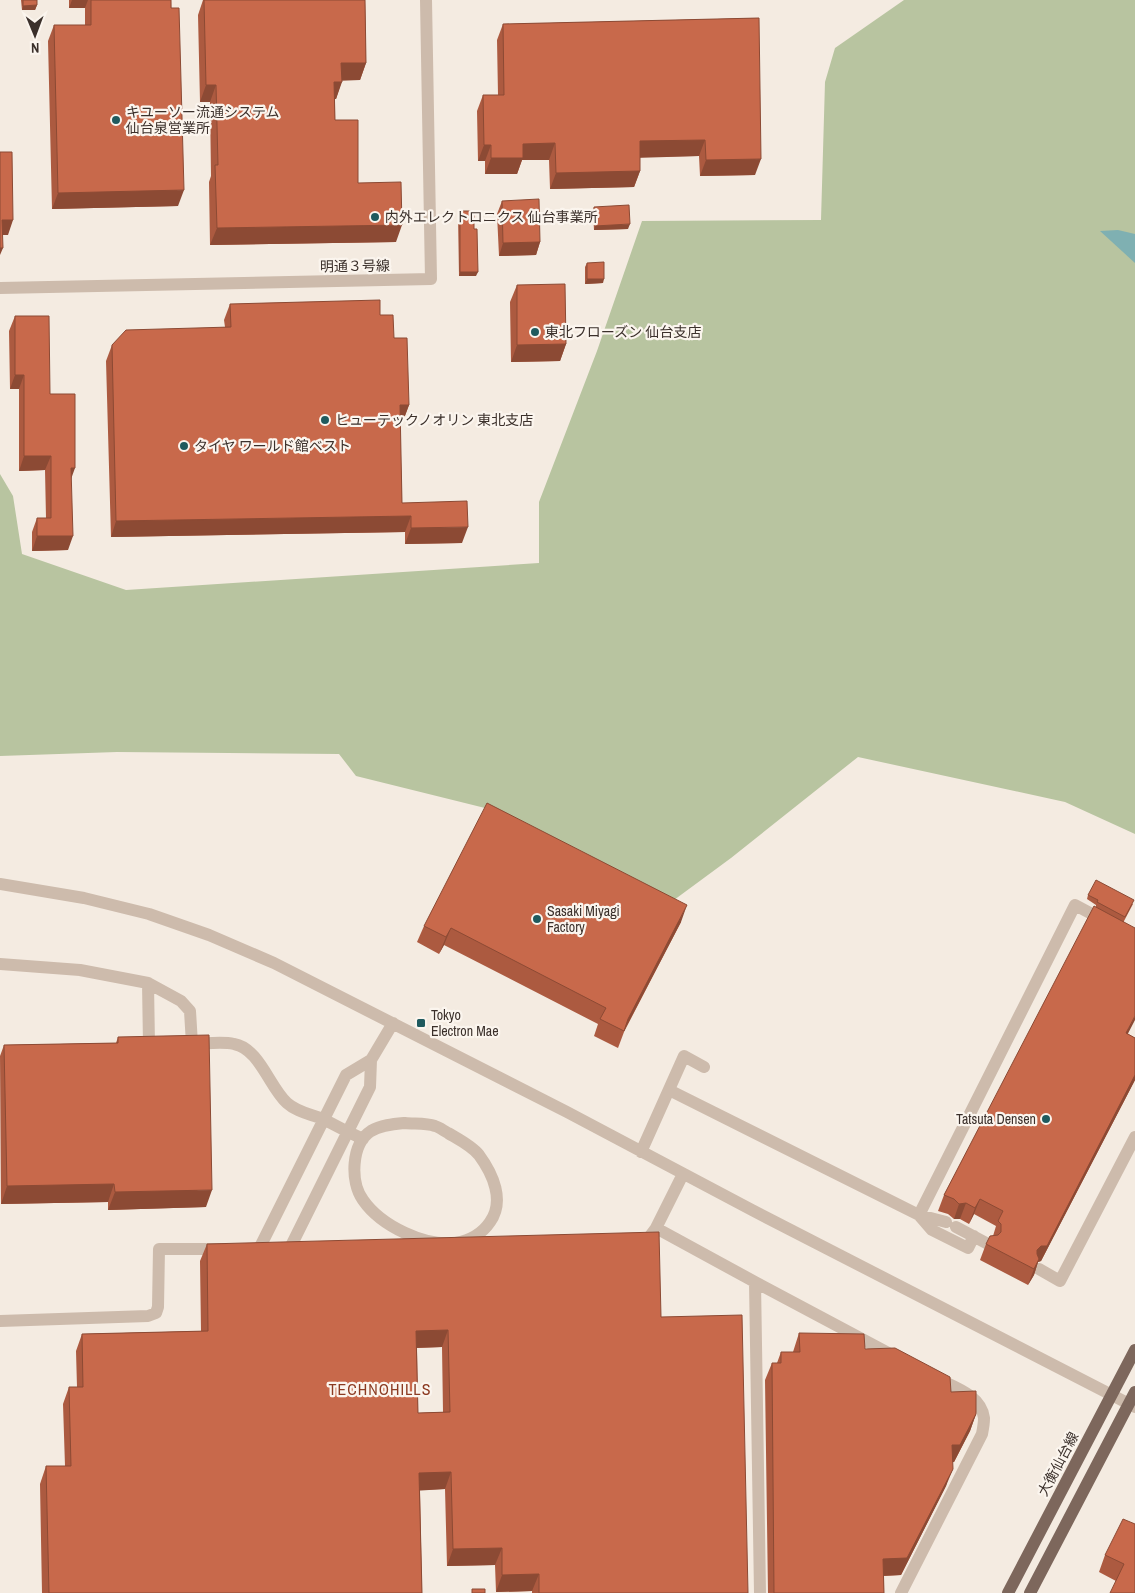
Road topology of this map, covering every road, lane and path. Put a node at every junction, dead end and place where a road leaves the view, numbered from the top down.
1 (426, 0) edge
2 (0, 288) edge
3 (0, 884) edge
4 (1135, 937) edge
5 (0, 964) edge
6 (148, 983) junction
7 (393, 1023) junction
8 (166, 1045) edge
9 (371, 1060) junction
10 (704, 1067) dead end
11 (669, 1090) junction
12 (323, 1120) junction
13 (347, 1132) junction
14 (1135, 1137) edge
15 (363, 1139) junction
16 (641, 1152) junction
17 (683, 1174) junction
18 (919, 1215) junction
19 (656, 1228) junction
20 (974, 1236) junction
21 (627, 1241) edge
22 (487, 1243) edge
23 (447, 1244) junction
24 (988, 1244) edge
25 (398, 1245) edge
26 (229, 1249) edge
27 (1039, 1269) edge
28 (755, 1282) junction
29 (0, 1321) edge
30 (1135, 1350) edge
31 (909, 1364) edge
32 (926, 1372) edge
33 (1112, 1395) junction
34 (1133, 1401) edge
35 (760, 1593) edge
36 (902, 1593) edge
37 (1008, 1593) edge
38 (1030, 1593) edge

1 - 2 street, 明通３号線
3 - 7 street
4 - 18 street
5 - 6 street
6 - 8 street
6 - 12 street
7 - 9 street
7 - 16 street
9 - 12 street
9 - 13 street
10 - 11 street
11 - 16 street
11 - 18 street
12 - 13 street
12 - 13 street
13 - 15 street
14 - 27 street
15 - 23 street
15 - 23 street
16 - 17 street
17 - 19 street
17 - 33 street
18 - 20 street
18 - 20 street
19 - 21 street
19 - 28 street
20 - 24 street
22 - 23 street
23 - 25 street
26 - 29 street
28 - 31 street
28 - 35 street
30 - 33 main road, 大衡仙台線
32 - 36 street
33 - 34 street
33 - 37 main road, 大衡仙台線
34 - 38 main road

